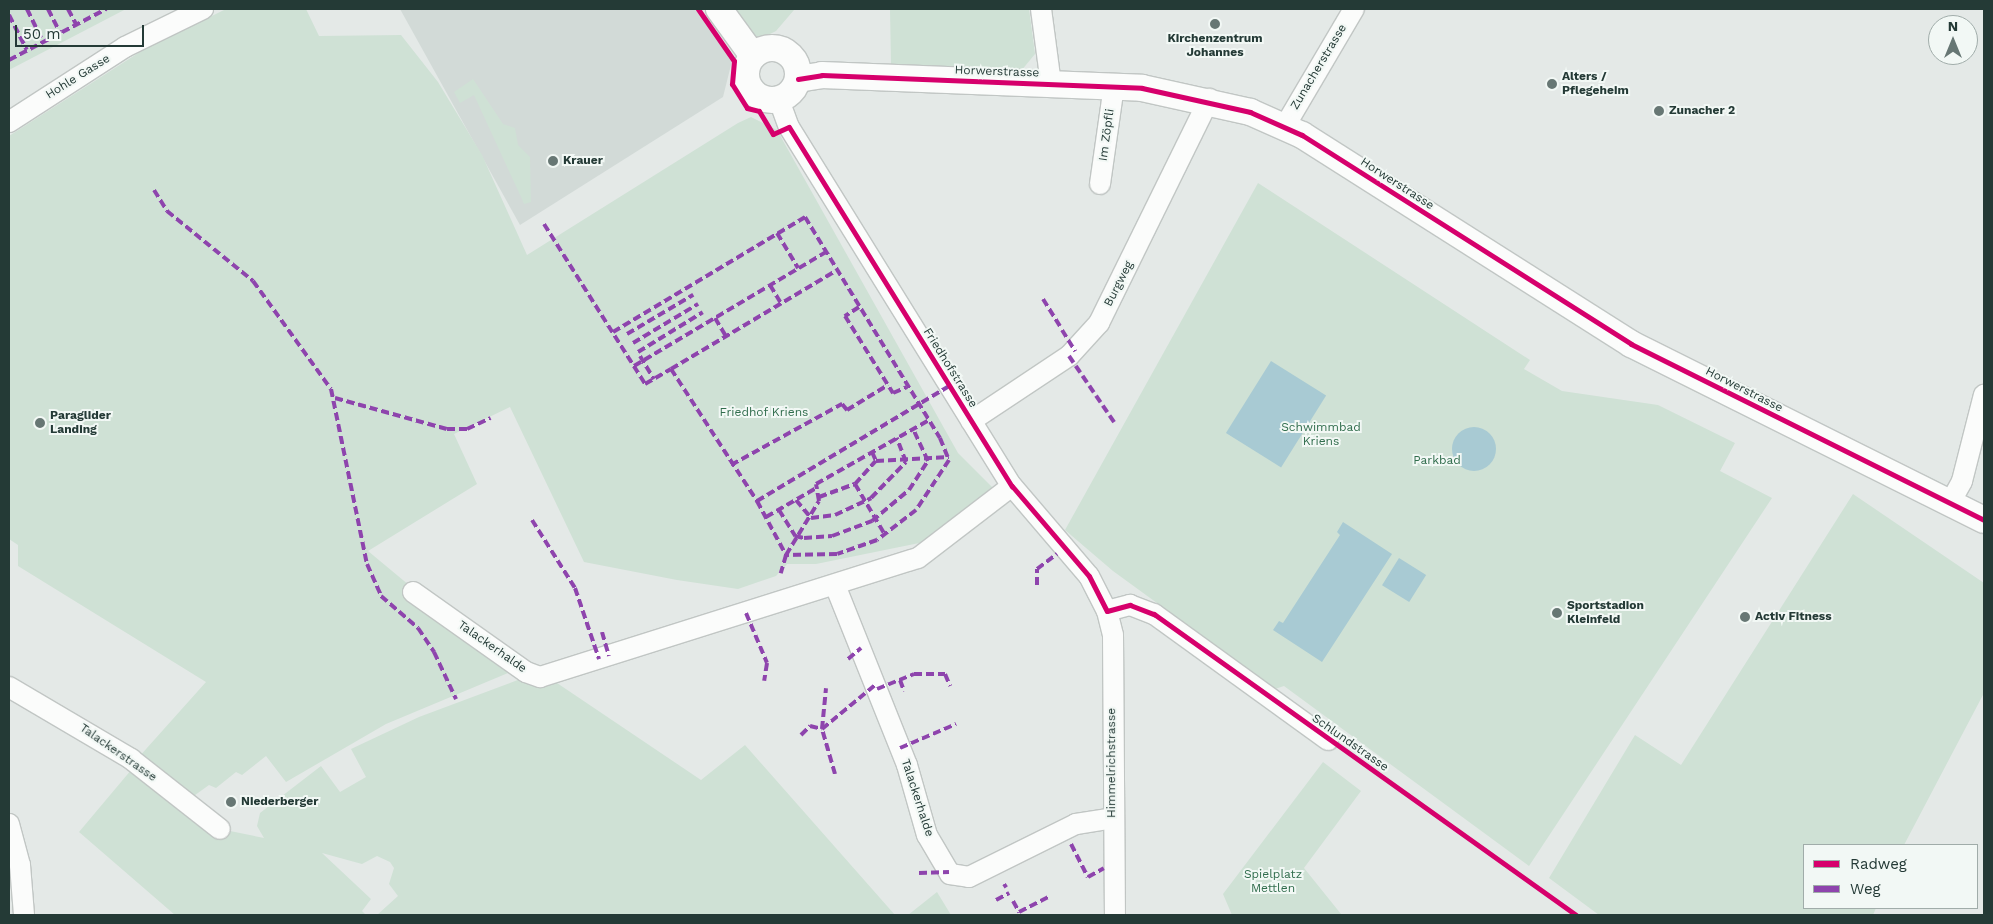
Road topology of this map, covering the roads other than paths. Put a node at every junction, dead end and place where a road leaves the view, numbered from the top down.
1 (203, 9) edge
2 (719, 9) edge
3 (1041, 9) edge
4 (1354, 9) edge
5 (753, 56) junction
6 (798, 79) junction
7 (1051, 84) junction
8 (1114, 86) junction
9 (779, 100) junction
10 (1209, 100) junction
11 (9, 122) edge
12 (1285, 126) junction
13 (1100, 184) dead end
14 (1984, 394) edge
15 (971, 421) junction
16 (1012, 486) junction
17 (1950, 503) junction
18 (1984, 520) edge
19 (835, 585) junction
20 (413, 592) dead end
21 (1107, 610) junction
22 (9, 687) edge
23 (1328, 740) dead end
24 (1112, 818) junction
25 (9, 824) edge
26 (220, 830) dead end
27 (24, 915) edge
28 (1115, 915) edge

1 - 11 street, Hohle Gasse
2 - 5 street
3 - 7 street
4 - 12 street, Zunacherstrasse
5 - 6 street
5 - 9 street
6 - 7 street, Horwerstrasse
6 - 9 street
7 - 8 street, Horwerstrasse
8 - 10 street, Horwerstrasse
8 - 13 street, Im Zöpfli
9 - 15 street, Friedhofstrasse
10 - 12 street, Horwerstrasse
10 - 15 street, Burgweg
12 - 17 street, Horwerstrasse
14 - 17 street
15 - 16 street, Friedhofstrasse
16 - 19 street, Talackerhalde
16 - 21 street, Friedhofstrasse
17 - 18 street, Horwerstrasse
19 - 20 street, Talackerhalde
19 - 24 street, Talackerhalde
21 - 23 street, Schlundstrasse
21 - 24 street, Himmelrichstrasse
22 - 26 street, Talackerstrasse
24 - 28 street, Himmelrichstrasse
25 - 27 street

